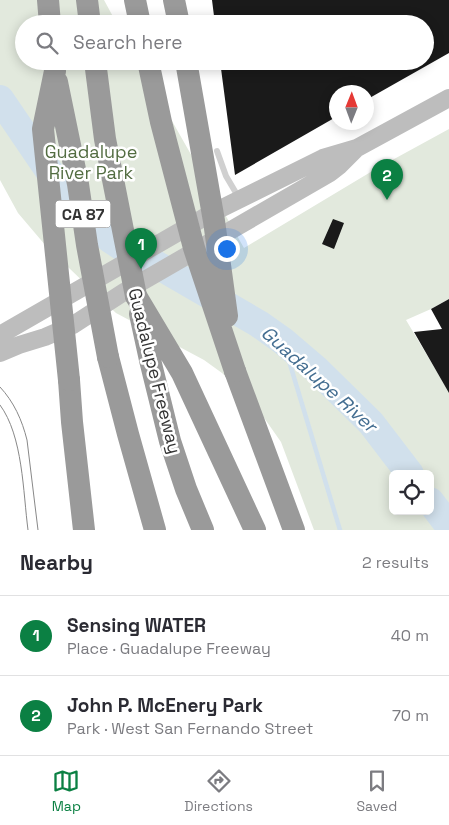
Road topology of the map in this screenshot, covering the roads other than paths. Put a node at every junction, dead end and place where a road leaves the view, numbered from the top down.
1 (48, 0) edge
2 (87, 0) edge
3 (135, 0) edge
4 (174, 0) edge
5 (49, 15) edge
6 (89, 15) edge
7 (138, 15) edge
8 (177, 15) edge
9 (53, 70) edge
10 (55, 70) edge
11 (96, 70) edge
12 (150, 70) edge
13 (188, 70) edge
14 (449, 98) edge
15 (357, 148) junction
16 (217, 151) dead end
17 (240, 199) junction
18 (130, 294) junction
19 (0, 335) edge
20 (0, 353) edge
21 (235, 371) junction
22 (84, 530) edge
23 (155, 530) edge
24 (203, 530) edge
25 (255, 530) edge
26 (294, 530) edge

1 - 5 highway
2 - 6 highway
3 - 7 highway
4 - 8 highway
9 - 22 highway, bridge
10 - 23 highway, CA 87, bridge
11 - 18 highway, Guadalupe Freeway / CA 87, bridge
12 - 21 highway, bridge
13 - 21 highway, bridge
14 - 15 main road
15 - 17 main road
15 - 18 main road, bridge
16 - 17 lane
17 - 19 main road, bridge
18 - 20 main road
18 - 24 highway, Guadalupe Freeway / CA 87
18 - 25 highway
21 - 26 highway

